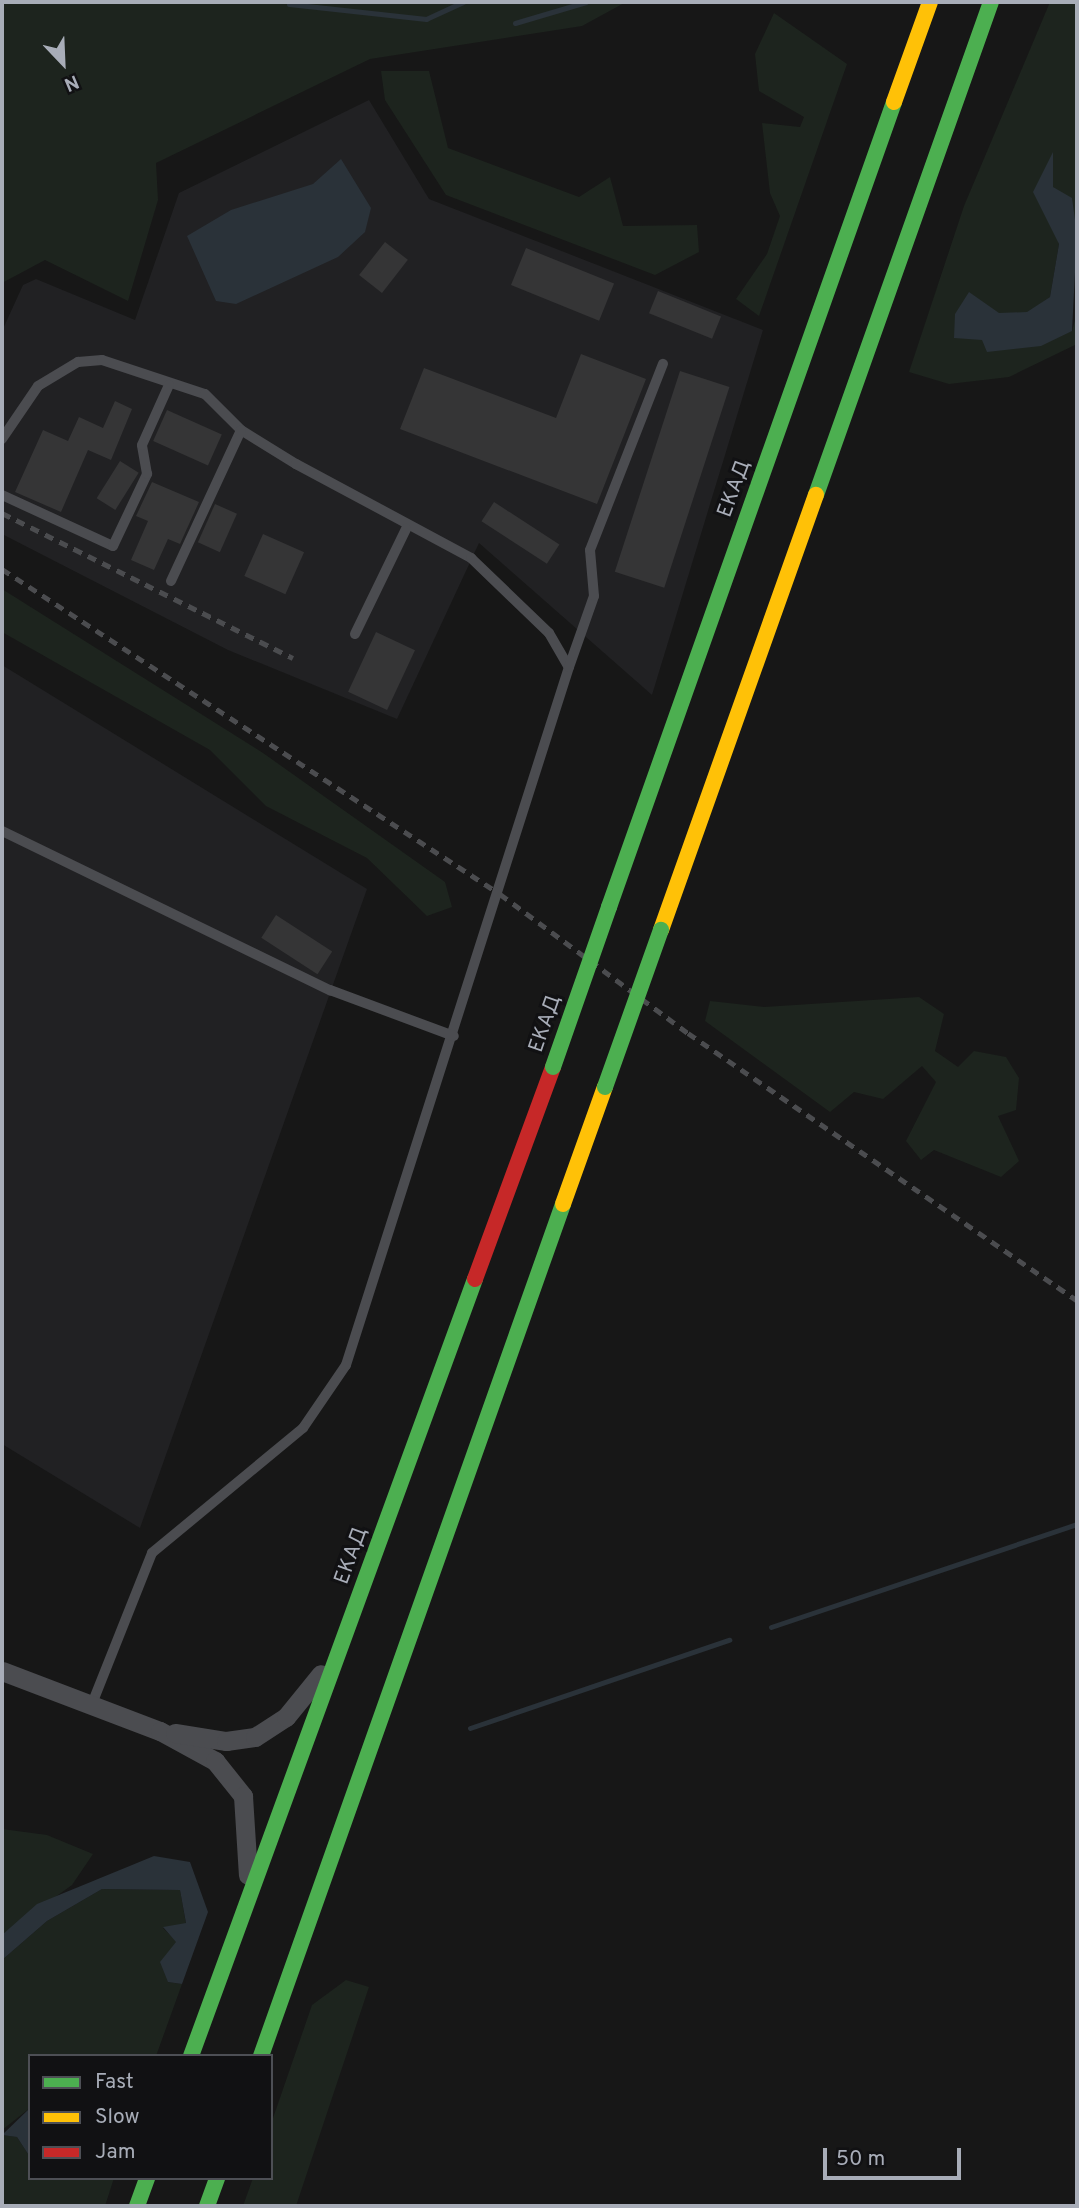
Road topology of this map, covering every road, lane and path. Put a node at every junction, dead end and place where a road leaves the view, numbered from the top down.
1 (930, 2) edge
2 (991, 2) edge
3 (663, 364) dead end
4 (169, 384) junction
5 (241, 430) junction
6 (2, 439) edge
7 (2, 495) edge
8 (405, 528) junction
9 (171, 581) dead end
10 (355, 634) dead end
11 (569, 667) junction
12 (2, 831) edge
13 (454, 1036) junction
14 (342, 1645) junction
15 (2, 1671) edge
16 (91, 1706) junction
17 (160, 1731) junction
18 (246, 1902) junction
19 (192, 2054) edge
20 (262, 2054) edge
21 (146, 2180) edge
22 (216, 2180) edge
23 (136, 2206) edge
24 (207, 2206) edge

1 - 14 highway, ЕКАД, bridge
2 - 20 highway, bridge
3 - 11 lane
4 - 5 lane
4 - 6 lane
4 - 7 lane
5 - 8 lane
5 - 9 lane
8 - 10 lane
8 - 11 lane
11 - 13 lane
12 - 13 lane
13 - 16 lane
14 - 17 street
14 - 18 highway, ЕКАД
15 - 16 street
16 - 17 street
17 - 18 street
18 - 19 highway, ЕКАД
21 - 23 highway
22 - 24 highway

